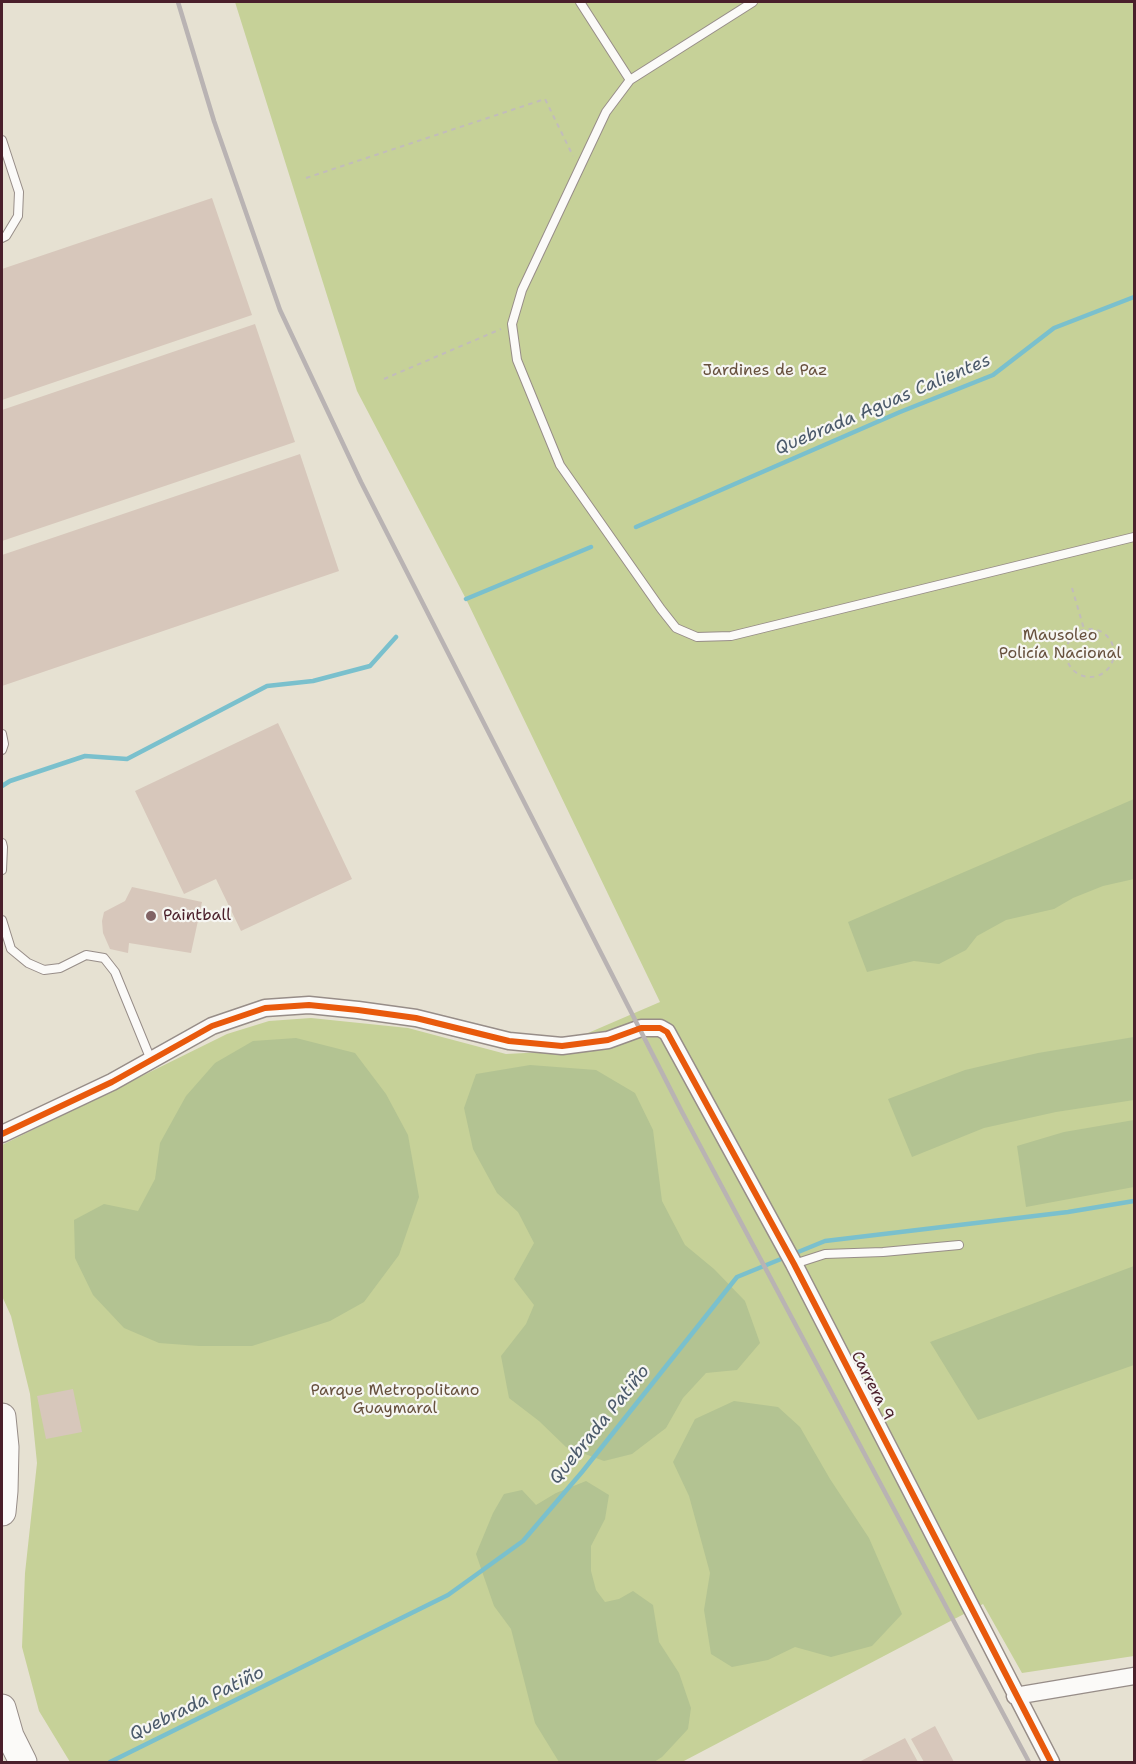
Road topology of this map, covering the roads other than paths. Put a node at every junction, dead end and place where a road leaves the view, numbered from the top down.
1 (580, 2) edge
2 (753, 2) edge
3 (630, 80) junction
4 (2, 140) edge
5 (2, 238) edge
6 (1134, 537) edge
7 (2, 734) edge
8 (2, 750) edge
9 (2, 843) edge
10 (2, 870) edge
11 (2, 920) edge
12 (151, 1060) junction
13 (2, 1134) edge
14 (959, 1245) dead end
15 (794, 1264) junction
16 (2, 1417) edge
17 (2, 1512) edge
18 (1134, 1676) edge
19 (1015, 1696) junction
20 (2, 1708) edge
21 (23, 1762) edge
22 (1051, 1762) edge

1 - 3 lane
2 - 3 lane
3 - 6 lane
4 - 5 lane
7 - 8 lane
9 - 10 lane
11 - 12 lane
12 - 13 street
12 - 15 street, Carrera 9
14 - 15 lane
15 - 19 street, Carrera 9
16 - 17 main road
18 - 19 street
19 - 22 street, Carrera 9
20 - 21 main road

